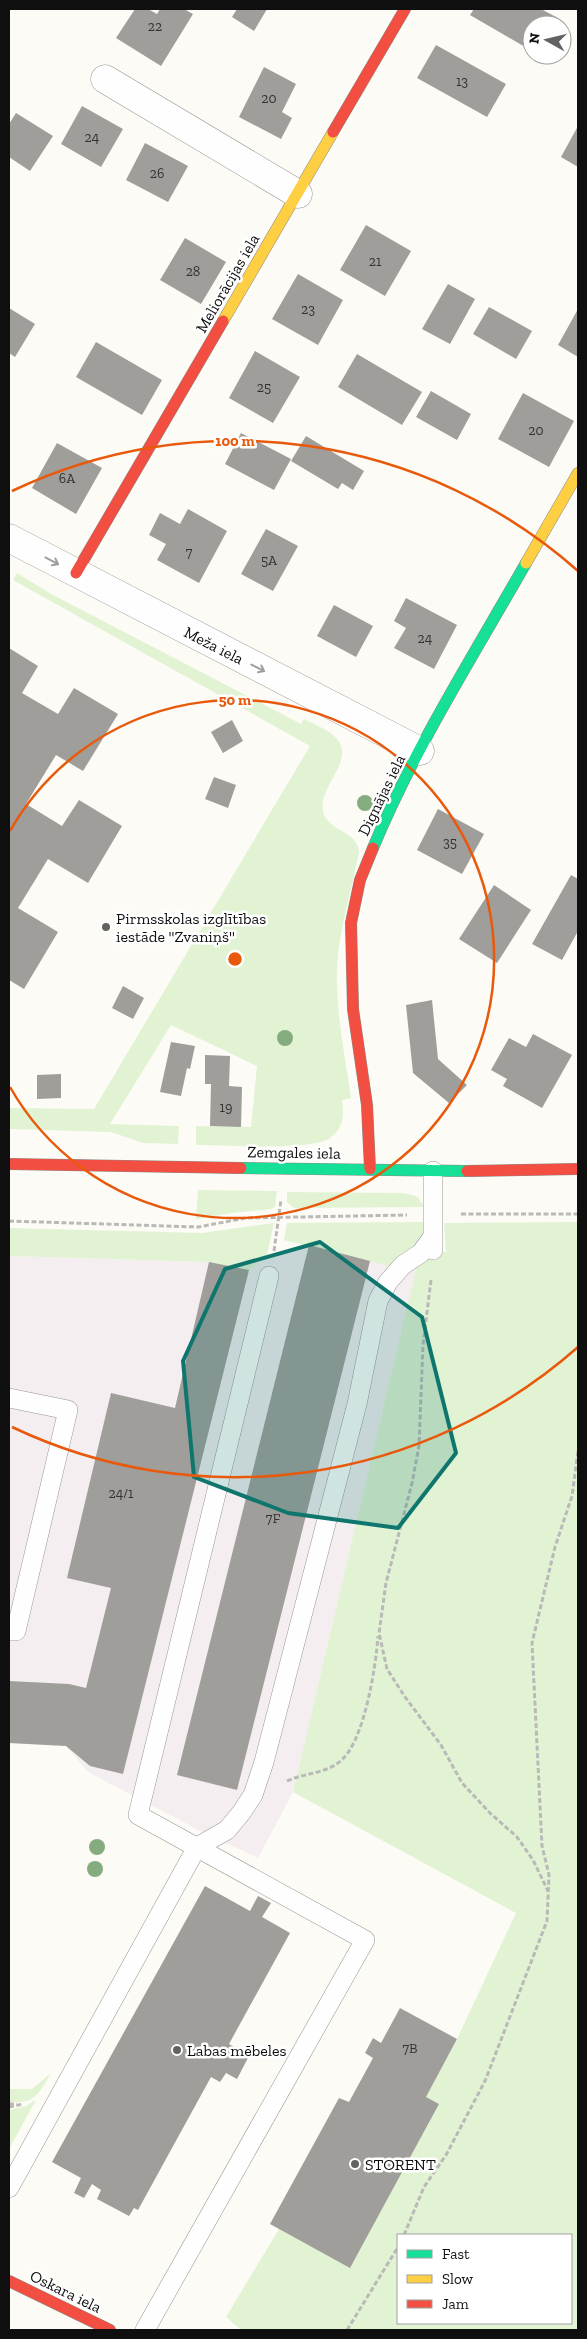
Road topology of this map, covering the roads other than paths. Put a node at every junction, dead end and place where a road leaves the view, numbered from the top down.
1 (406, 9) edge
2 (105, 79) dead end
3 (298, 194) junction
4 (578, 473) edge
5 (9, 538) edge
6 (76, 574) junction
7 (420, 752) junction
8 (9, 1164) edge
9 (578, 1169) edge
10 (370, 1170) junction
11 (434, 1171) junction
12 (270, 1276) road end
13 (9, 1398) edge
14 (9, 1631) edge
15 (197, 1847) junction
16 (9, 2188) edge
17 (9, 2281) edge
18 (110, 2330) edge
19 (145, 2330) edge

1 - 3 street, Meliorācijas iela
2 - 3 street
3 - 6 street, Meliorācijas iela
4 - 7 street, Dignājas iela
5 -> 6 street, Meža iela
6 -> 7 street, Meža iela
7 - 10 street, Dignājas iela
8 - 10 street, Zemgales iela
9 - 11 street, Zemgales iela
10 - 11 street, Zemgales iela
11 - 15 lane
12 - 15 lane
13 - 14 lane
15 - 16 lane
15 - 19 lane
17 - 18 street, Oskara iela

